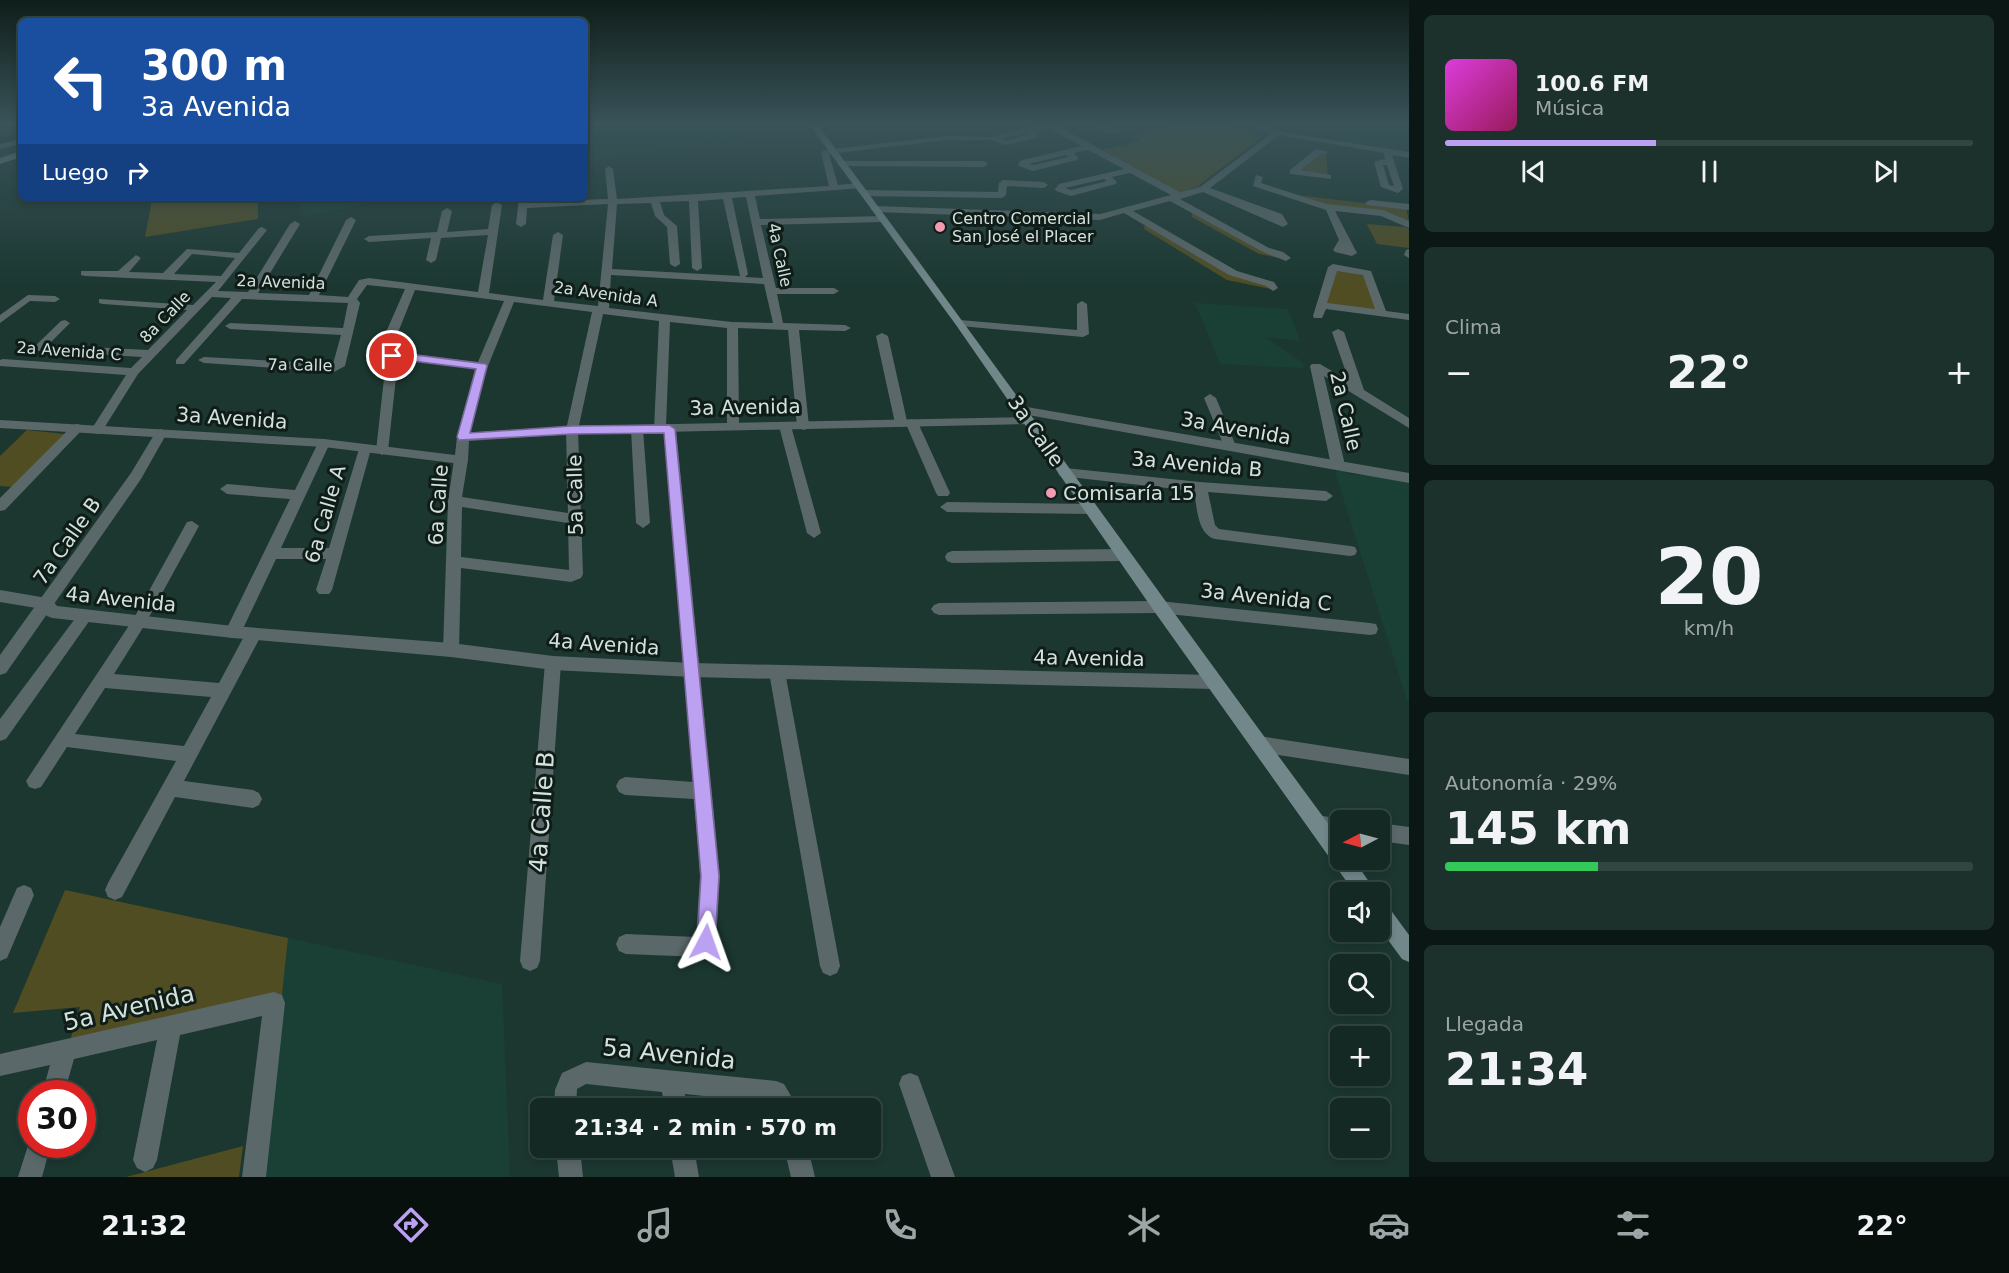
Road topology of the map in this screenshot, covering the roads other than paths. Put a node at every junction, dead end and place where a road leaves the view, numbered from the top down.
1 (611, 179) edge
2 (832, 179) edge
3 (853, 179) edge
4 (1093, 179) edge
5 (1109, 179) edge
6 (1146, 179) edge
7 (1228, 179) edge
8 (1251, 179) edge
9 (1044, 185) dead end
10 (834, 188) junction
11 (861, 189) junction
12 (1203, 189) junction
13 (750, 194) junction
14 (1292, 195) junction
15 (727, 196) junction
16 (1221, 196) junction
17 (1176, 197) junction
18 (693, 198) junction
19 (655, 200) junction
20 (568, 201) edge
21 (524, 202) edge
22 (614, 202) junction
23 (497, 205) dead end
24 (1329, 207) junction
25 (1409, 207) edge
26 (447, 211) dead end
27 (1126, 211) junction
28 (1196, 211) junction
29 (880, 214) junction
30 (351, 220) dead end
31 (756, 222) junction
32 (295, 224) dead end
33 (521, 224) dead end
34 (1149, 225) junction
35 (1409, 225) edge
36 (262, 230) dead end
37 (493, 232) junction
38 (439, 235) junction
39 (558, 235) dead end
40 (369, 239) dead end
41 (1344, 240) dead end
42 (242, 256) junction
43 (136, 258) dead end
44 (431, 260) dead end
45 (675, 264) dead end
46 (697, 268) dead end
47 (607, 272) junction
48 (85, 273) dead end
49 (743, 274) dead end
50 (120, 275) junction
51 (165, 277) junction
52 (224, 279) junction
53 (363, 282) joint
54 (769, 286) junction
55 (411, 287) junction
56 (834, 291) dead end
57 (210, 294) junction
58 (240, 294) junction
59 (252, 294) junction
60 (483, 296) junction
61 (313, 298) junction
62 (55, 299) dead end
63 (510, 299) junction
64 (351, 300) junction
65 (104, 302) dead end
66 (548, 303) junction
67 (1082, 304) dead end
68 (197, 308) junction
69 (601, 311) junction
70 (1382, 314) junction
71 (1409, 317) edge
72 (665, 318) junction
73 (0, 320) edge
74 (778, 322) dead end
75 (65, 323) dead end
76 (960, 323) junction
77 (732, 325) junction
78 (230, 326) dead end
79 (793, 327) junction
80 (845, 327) dead end
81 (348, 332) junction
82 (1338, 332) dead end
83 (882, 336) dead end
84 (152, 354) junction
85 (392, 356) junction
86 (204, 360) dead end
87 (180, 362) dead end
88 (3, 363) dead end
89 (482, 366) junction
90 (134, 372) junction
91 (1359, 394) junction
92 (1210, 398) dead end
93 (1025, 415) junction
94 (907, 423) junction
95 (0, 424) edge
96 (1409, 424) edge
97 (734, 426) junction
98 (785, 426) junction
99 (803, 426) junction
100 (77, 428) junction
101 (637, 429) junction
102 (665, 429) junction
103 (97, 430) junction
104 (572, 430) junction
105 (161, 433) junction
106 (463, 437) junction
107 (324, 443) junction
108 (1230, 446) junction
109 (365, 449) junction
110 (382, 451) junction
111 (461, 460) junction
112 (1338, 465) junction
113 (1065, 473) junction
114 (1409, 478) edge
115 (1200, 487) junction
116 (228, 489) dead end
117 (298, 495) junction
118 (1326, 496) dead end
119 (455, 501) junction
120 (0, 506) edge
121 (1090, 509) junction
122 (575, 519) junction
123 (644, 523) dead end
124 (192, 526) dead end
125 (814, 533) dead end
126 (1350, 551) dead end
127 (271, 553) junction
128 (334, 554) junction
129 (1124, 555) junction
130 (952, 557) dead end
131 (454, 562) junction
132 (324, 590) dead end
133 (0, 596) edge
134 (47, 604) junction
135 (1159, 607) junction
136 (939, 609) dead end
137 (85, 616) junction
138 (139, 622) junction
139 (1370, 629) dead end
140 (233, 632) junction
141 (254, 634) junction
142 (451, 650) junction
143 (553, 663) junction
144 (0, 668) edge
145 (692, 670) junction
146 (777, 672) junction
147 (100, 680) junction
148 (1214, 682) junction
149 (222, 691) junction
150 (0, 733) edge
151 (73, 742) dead end
152 (1259, 744) junction
153 (1283, 747) junction
154 (188, 754) junction
155 (1409, 758) edge
156 (1409, 767) edge
157 (35, 781) dead end
158 (625, 786) dead end
159 (171, 788) junction
160 (702, 791) junction
161 (253, 798) dead end
162 (1317, 824) junction
163 (1330, 826) edge
164 (1390, 833) edge
165 (1409, 836) edge
166 (1330, 842) edge
167 (115, 890) dead end
168 (24, 895) dead end
169 (1390, 926) edge
170 (626, 944) dead end
171 (0, 951) edge
172 (1409, 952) edge
173 (530, 961) dead end
174 (830, 966) dead end
175 (171, 1026) junction
176 (65, 1050) junction
177 (0, 1065) edge
178 (57, 1080) edge
179 (672, 1083) junction
180 (910, 1084) dead end
181 (565, 1098) edge
182 (674, 1098) edge
183 (769, 1098) edge
184 (35, 1158) edge
185 (569, 1158) edge
186 (684, 1158) edge
187 (798, 1158) edge
188 (145, 1160) dead end
189 (30, 1177) edge
190 (254, 1177) edge
191 (571, 1177) edge
192 (687, 1177) edge
193 (803, 1177) edge
194 (943, 1177) edge

1 - 22 street, 5a Calle
2 - 10 street
3 - 11 main road, 3a Calle
4 - 5 street
6 - 17 street
7 - 12 street
8 - 14 street
9 - 11 street
10 - 11 street
10 - 13 street
11 - 29 main road, 3a Calle
12 - 16 street
12 - 17 street
13 - 15 street
13 - 31 street, 4a Calle
14 - 24 street
14 - 25 street
15 - 18 street
15 - 49 street
16 - 16 street
17 - 27 street
17 - 28 street
18 - 19 street
18 - 46 street
19 - 22 street
19 - 45 street
20 - 21 street
20 - 22 street
21 - 33 street
22 - 47 street, 5a Calle
23 - 37 street
24 - 35 street
24 - 41 street
26 - 38 street
27 - 29 street
27 - 34 street
28 - 28 street
29 - 31 street
29 - 76 main road, 3a Calle
30 - 61 street
31 - 54 street, 4a Calle
32 - 59 street
34 - 34 street
36 - 42 street, 8a Calle
37 - 38 street
37 - 60 street
38 - 40 street
38 - 44 street
39 - 66 street
42 - 51 street
42 - 52 street, 8a Calle
43 - 50 street
47 - 54 street
47 - 69 street, 5a Calle
48 - 50 street
50 - 51 street
51 - 52 street
52 - 57 street, 8a Calle
53 - 55 street, 2a Avenida A
53 - 64 street, 7a Calle
54 - 56 street
54 - 74 street, 4a Calle
55 - 60 street, 2a Avenida A
55 - 85 street
57 - 58 street, 2a Avenida
57 - 68 street, 8a Calle
58 - 59 street, 2a Avenida
58 - 87 street
59 - 61 street, 2a Avenida
60 - 63 street, 2a Avenida A
61 - 64 street, 2a Avenida
62 - 73 street
63 - 66 street, 2a Avenida A
63 - 89 street, 6a Calle
64 - 81 street, 7a Calle
65 - 68 street
66 - 69 street, 2a Avenida A
67 - 76 street
68 - 84 street, 8a Calle
69 - 72 street, 2a Avenida A
69 - 104 street, 5a Calle
70 - 70 street
70 - 71 street
72 - 77 street, 2a Avenida A
72 - 102 street
75 - 84 street
76 - 93 main road, 3a Calle
77 - 79 street, 2a Avenida A
77 - 97 street
78 - 81 street
79 - 80 street, 2a Avenida A
79 - 99 street
81 - 86 street, 7a Calle
82 - 91 street
83 - 94 street
84 - 90 street, 8a Calle
85 - 89 street
85 - 110 street
88 - 90 street, 2a Avenida C
89 - 106 street, 6a Calle
90 - 103 street, 8a Calle
91 - 96 street
91 - 112 street, 2a Calle
92 - 108 street
93 - 94 street, 3a Avenida
93 - 108 street, 3a Avenida
93 - 113 main road, 3a Calle
94 - 99 street, 3a Avenida
94 - 121 street
95 - 100 street, 3a Avenida
97 - 98 street, 3a Avenida
97 - 102 street, 3a Avenida
98 - 99 street, 3a Avenida
98 - 125 street
100 - 103 street, 3a Avenida
100 - 120 street
101 - 102 street, 3a Avenida
101 - 104 street, 3a Avenida
101 - 123 street
102 - 145 street
103 - 105 street, 3a Avenida
104 - 106 street, 3a Avenida
104 - 122 street, 5a Calle
105 - 107 street, 3a Avenida
105 - 134 street, 7a Calle B
106 - 111 street, 6a Calle
107 - 109 street, 3a Avenida
107 - 117 street
108 - 112 street, 3a Avenida
109 - 110 street, 3a Avenida
109 - 128 street, 6a Calle A
110 - 111 street, 3a Avenida
111 - 119 street, 6a Calle
112 - 114 street, 3a Avenida
113 - 115 street, 3a Avenida B
113 - 121 main road, 3a Calle
115 - 118 street, 3a Avenida B
115 - 126 street
116 - 117 street
117 - 127 street
119 - 122 street
119 - 131 street, 6a Calle
121 - 129 main road, 3a Calle
122 - 131 street, 5a Calle
124 - 138 street
127 - 128 street
127 - 140 street
128 - 132 street, 6a Calle A
129 - 130 street
129 - 135 main road, 3a Calle
131 - 142 street, 6a Calle
133 - 134 street, 4a Avenida
134 - 137 street, 4a Avenida
134 - 144 street, 7a Calle B
135 - 136 street, 3a Avenida C
135 - 139 street, 3a Avenida C
135 - 148 main road, 3a Calle
137 - 138 street, 4a Avenida
137 - 150 street
138 - 140 street, 4a Avenida
138 - 147 street
140 - 141 street, 4a Avenida
141 - 142 street, 4a Avenida
141 - 149 street
142 - 143 street, 4a Avenida
143 - 145 street, 4a Avenida
143 - 173 street, 4a Calle B
145 - 146 street, 4a Avenida
145 - 160 street
146 - 148 street, 4a Avenida
146 - 174 street
147 - 149 street
147 - 157 street
148 - 152 main road, 3a Calle
149 - 154 street
151 - 154 street
152 - 153 street
152 - 162 main road, 3a Calle
153 - 155 street
153 - 156 street
154 - 159 street
158 - 160 street
159 - 161 street
159 - 167 street
160 - 170 street
162 - 163 street
162 - 166 main road, 3a Calle
164 - 165 street
168 - 171 street
169 - 172 main road
175 - 176 street, 5a Avenida
175 - 188 street
175 - 190 street, 5a Avenida
176 - 177 street, 5a Avenida
176 - 178 street
179 - 181 street, 5a Avenida
179 - 182 street
179 - 183 street, 5a Avenida
180 - 194 street
184 - 189 street
185 - 191 street
186 - 192 street
187 - 193 street

